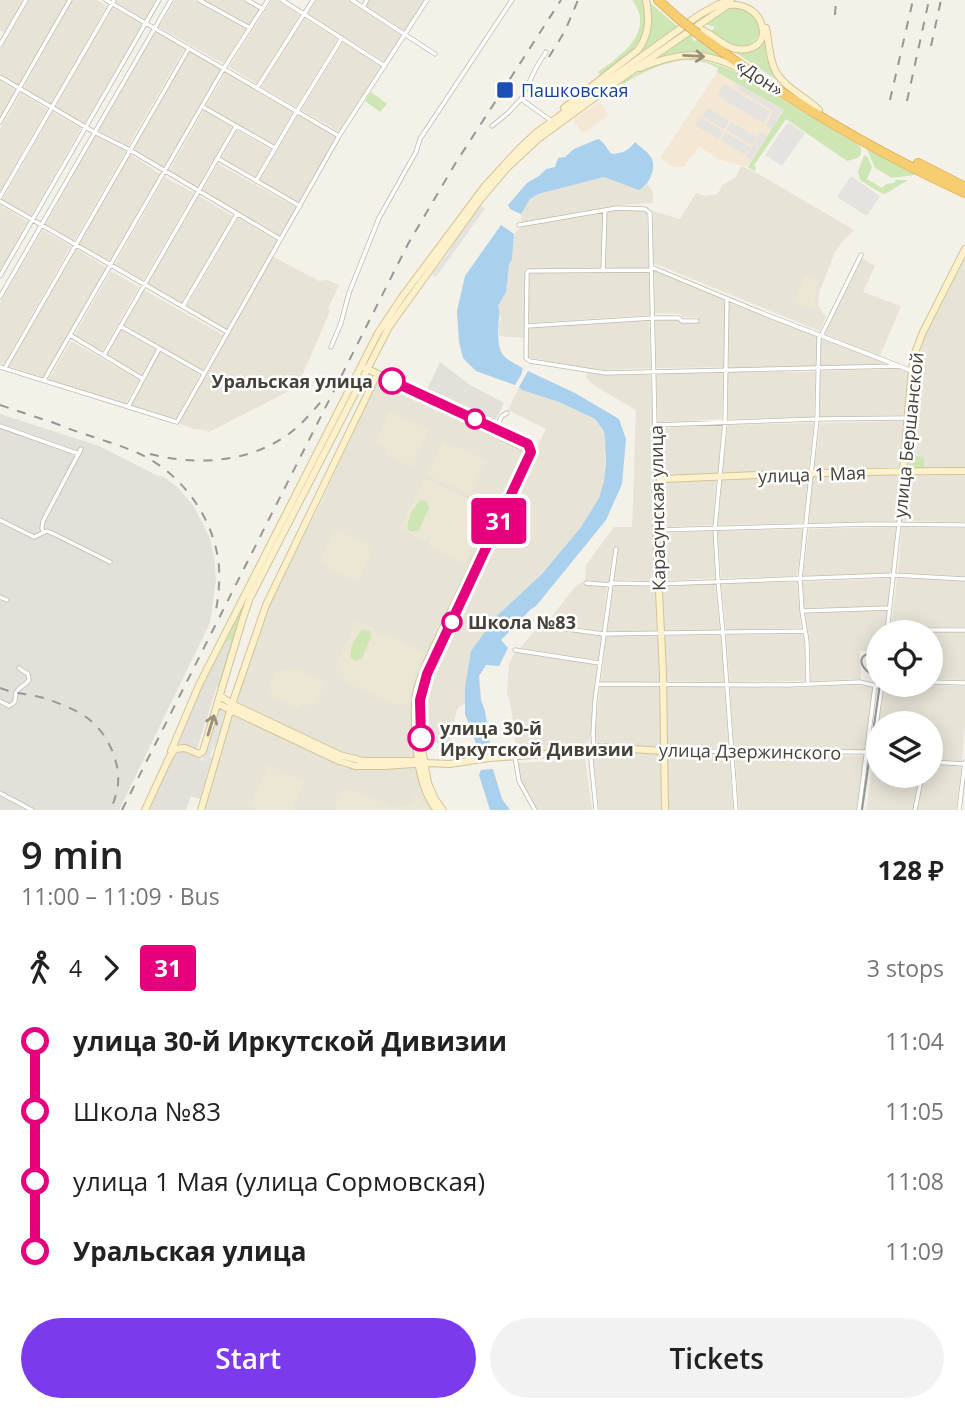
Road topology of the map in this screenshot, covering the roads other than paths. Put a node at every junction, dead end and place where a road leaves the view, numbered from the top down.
1 (24, 0) edge
2 (70, 0) edge
3 (106, 0) edge
4 (159, 0) edge
5 (171, 0) edge
6 (199, 0) edge
7 (247, 0) edge
8 (268, 0) edge
9 (282, 0) edge
10 (313, 0) edge
11 (352, 0) edge
12 (367, 0) edge
13 (427, 0) edge
14 (512, 0) edge
15 (646, 0) edge
16 (658, 0) edge
17 (665, 0) edge
18 (733, 0) edge
19 (742, 0) edge
20 (113, 2) edge
21 (363, 7) junction
22 (263, 9) junction
23 (304, 14) junction
24 (681, 17) junction
25 (146, 23) junction
26 (701, 25) junction
27 (154, 28) junction
28 (250, 28) junction
29 (0, 32) edge
30 (405, 34) junction
31 (6, 35) junction
32 (342, 38) junction
33 (0, 46) edge
34 (189, 48) junction
35 (546, 52) dead end
36 (435, 54) dead end
37 (385, 66) junction
38 (224, 68) junction
39 (628, 71) junction
40 (0, 78) edge
41 (257, 88) junction
42 (20, 89) junction
43 (778, 90) junction
44 (521, 99) junction
45 (52, 107) junction
46 (203, 107) junction
47 (297, 111) junction
48 (821, 114) junction
49 (550, 120) junction
50 (0, 122) edge
51 (236, 125) junction
52 (492, 126) dead end
53 (86, 127) junction
54 (94, 132) junction
55 (536, 133) junction
56 (339, 136) junction
57 (275, 148) junction
58 (130, 150) junction
59 (217, 158) junction
60 (164, 172) junction
61 (256, 181) junction
62 (965, 187) edge
63 (197, 191) junction
64 (965, 194) edge
65 (0, 199) edge
66 (300, 206) junction
67 (605, 210) junction
68 (237, 214) junction
69 (33, 220) junction
70 (41, 225) junction
71 (519, 225) dead end
72 (280, 240) junction
73 (75, 245) junction
74 (965, 249) edge
75 (860, 254) dead end
76 (110, 265) junction
77 (651, 269) junction
78 (603, 271) junction
79 (0, 276) edge
80 (144, 285) junction
81 (0, 297) edge
82 (405, 299) junction
83 (727, 299) junction
84 (183, 307) junction
85 (652, 318) junction
86 (697, 321) dead end
87 (120, 326) junction
88 (527, 326) junction
89 (227, 332) junction
90 (70, 335) junction
91 (820, 335) junction
92 (331, 347) dead end
93 (159, 349) junction
94 (104, 355) junction
95 (899, 366) junction
96 (3, 367) edge
97 (726, 369) junction
98 (818, 369) junction
99 (654, 372) junction
100 (912, 372) junction
101 (370, 373) junction
102 (204, 374) junction
103 (143, 379) junction
104 (44, 380) junction
105 (128, 407) junction
106 (507, 413) dead end
107 (908, 418) junction
108 (817, 419) junction
109 (725, 422) junction
110 (655, 425) junction
111 (0, 426) edge
112 (493, 431) junction
113 (81, 449) dead end
114 (79, 454) junction
115 (903, 471) junction
116 (965, 471) edge
117 (811, 474) junction
118 (719, 476) junction
119 (660, 481) junction
120 (0, 520) edge
121 (899, 524) junction
122 (965, 525) edge
123 (806, 526) junction
124 (715, 528) junction
125 (656, 530) junction
126 (43, 532) junction
127 (616, 549) dead end
128 (110, 562) dead end
129 (894, 575) junction
130 (800, 579) junction
131 (965, 579) edge
132 (718, 581) junction
133 (255, 582) junction
134 (586, 583) dead end
135 (610, 584) junction
136 (658, 584) junction
137 (0, 597) edge
138 (7, 600) dead end
139 (890, 608) junction
140 (802, 611) junction
141 (888, 620) edge
142 (546, 625) dead end
143 (943, 630) edge
144 (965, 630) edge
145 (804, 631) junction
146 (723, 632) junction
147 (660, 634) junction
148 (603, 635) junction
149 (515, 650) dead end
150 (600, 663) junction
151 (19, 668) dead end
152 (943, 682) edge
153 (965, 683) edge
154 (598, 684) junction
155 (663, 684) junction
156 (727, 684) junction
157 (808, 684) junction
158 (866, 684) edge
159 (219, 700) junction
160 (0, 701) edge
161 (231, 707) junction
162 (173, 749) junction
163 (592, 749) junction
164 (663, 751) junction
165 (732, 751) junction
166 (866, 753) edge
167 (515, 757) junction
168 (866, 760) edge
169 (943, 762) edge
170 (421, 763) junction
171 (965, 763) edge
172 (919, 788) edge
173 (0, 793) edge
174 (32, 810) edge
175 (144, 810) edge
176 (201, 810) edge
177 (437, 810) edge
178 (443, 810) edge
179 (535, 810) edge
180 (596, 810) edge
181 (665, 810) edge
182 (736, 810) edge
183 (859, 810) edge
184 (915, 810) edge
185 (959, 810) edge

1 - 31 street
2 - 42 street
3 - 20 street
4 - 25 street
5 - 27 street
6 - 28 street
7 - 22 street
8 - 22 street
9 - 23 street
10 - 23 street
11 - 21 street
12 - 21 street
13 - 30 street
14 - 92 street
15 - 49 main road
16 - 24 highway
17 - 24 highway
18 - 26 main road
19 - 48 main road
20 - 25 street
20 - 45 street
21 - 30 street
22 - 28 street
23 - 32 street
23 - 41 street
24 - 26 highway, bridge
25 - 27 street
25 - 53 street
26 - 26 main road
26 - 39 main road
26 - 43 highway, «Дон»
26 - 48 highway, «Дон»
27 - 34 street
27 - 54 street
28 - 38 street
29 - 31 street
30 - 36 street
30 - 37 street
31 - 33 street
32 - 37 street
32 - 47 street
34 - 38 street
34 - 58 street
35 - 44 street
37 - 56 street
38 - 41 street
38 - 46 street
39 -> 43 main road
39 - 55 main road
39 - 82 main road
40 - 42 street
41 - 47 street
42 - 45 street
42 - 50 street
43 - 48 highway, «Дон»
44 - 49 street
44 - 52 street
45 - 53 street
45 - 65 street
46 - 51 street
46 - 60 street
47 - 56 street
47 - 57 street
48 - 62 highway
48 - 64 highway
49 - 55 main road
51 - 57 street
51 - 59 street
53 - 54 street
53 - 69 street
54 - 58 street
54 - 70 street
55 - 82 main road
56 - 66 street
57 - 61 street
58 - 60 street
58 - 73 street
59 - 61 street
59 - 63 street
60 - 63 street
60 - 76 street
61 - 66 street
63 - 68 street
63 - 80 street
65 - 69 street
66 - 72 street
67 - 71 street
67 - 77 street, Карасунская улица
67 - 78 street
68 - 72 street
68 - 84 street
69 - 70 street
69 - 79 street
70 - 73 street
70 - 81 street
72 - 89 street
73 - 76 street
73 - 96 street
74 - 100 main road, улица Бершанской
75 - 91 street
76 - 80 street
76 - 90 street
77 - 78 street
77 - 83 street
77 - 85 street, Карасунская улица
78 - 88 street
80 - 84 street
80 - 87 street
82 - 101 main road
83 - 91 street
83 - 97 street
84 - 89 street
85 - 86 street
85 - 88 street
85 - 99 street, Карасунская улица
87 - 93 street
87 - 94 street
88 - 99 street
89 - 102 street
90 - 94 street
90 - 104 street
91 - 95 street
91 - 98 street
93 - 102 street
93 - 103 street
94 - 103 street
95 - 98 street
95 - 100 street
96 - 104 street
97 - 98 street
97 - 99 street
97 - 109 street
98 - 108 street
99 - 110 street, Карасунская улица
100 - 107 main road, улица Бершанской
101 - 112 main road
101 - 133 main road
101 - 161 main road
102 - 105 street
103 - 105 street
104 - 105 street
106 - 112 street
107 - 108 street
107 - 115 main road, улица Бершанской
108 - 109 street
108 - 117 street
109 - 110 street
109 - 118 street
110 - 119 street, Карасунская улица
111 - 114 street
112 - 170 main road
113 - 114 street
114 - 126 street
115 - 116 main road, улица 1 Мая
115 - 117 main road, улица 1 Мая
115 - 121 street, улица Бершанской
117 - 118 main road, улица 1 Мая
117 - 123 street
118 - 119 main road, улица 1 Мая
118 - 124 street
119 - 125 main road, Карасунская улица
120 - 126 street
121 - 122 street
121 - 123 street
121 - 129 street, улица Бершанской
123 - 124 street
123 - 130 street
124 - 125 street
124 - 132 street
125 - 136 main road, Карасунская улица
126 - 128 street
127 - 135 street
129 - 130 street
129 - 131 street
129 - 139 street, улица Бершанской
130 - 132 street
130 - 140 street
132 - 136 street
132 - 146 street
133 - 159 main road
133 - 162 main road
134 - 135 street
135 - 136 street
135 - 148 street
136 - 147 main road, Карасунская улица
137 - 138 street
139 - 140 street
139 - 141 street, улица Бершанской
140 - 145 street
142 - 148 street
143 - 144 street
145 - 146 street
145 - 157 street
146 - 147 street
146 - 156 street
147 - 148 street
147 - 155 main road, Карасунская улица
148 - 150 street
149 - 150 street
150 - 154 street
151 - 160 street
152 - 153 street
154 - 155 street
154 - 163 street
155 - 156 street
155 - 164 main road, Карасунская улица
156 - 157 street
156 - 165 street
157 - 158 street
159 - 161 main road
162 -> 159 main road
161 - 170 main road
161 - 176 main road
162 - 175 main road
163 - 164 main road, улица Дзержинского
163 - 167 main road, улица Дзержинского
163 - 180 street
164 - 165 street, улица Дзержинского
164 - 181 main road, Карасунская улица
165 - 166 street, улица Дзержинского
165 - 182 street
167 - 170 main road, улица Дзержинского
167 - 179 street
168 - 183 street
169 - 171 street
170 - 177 main road
170 - 178 main road
171 - 185 street
172 - 184 street
173 - 174 street

